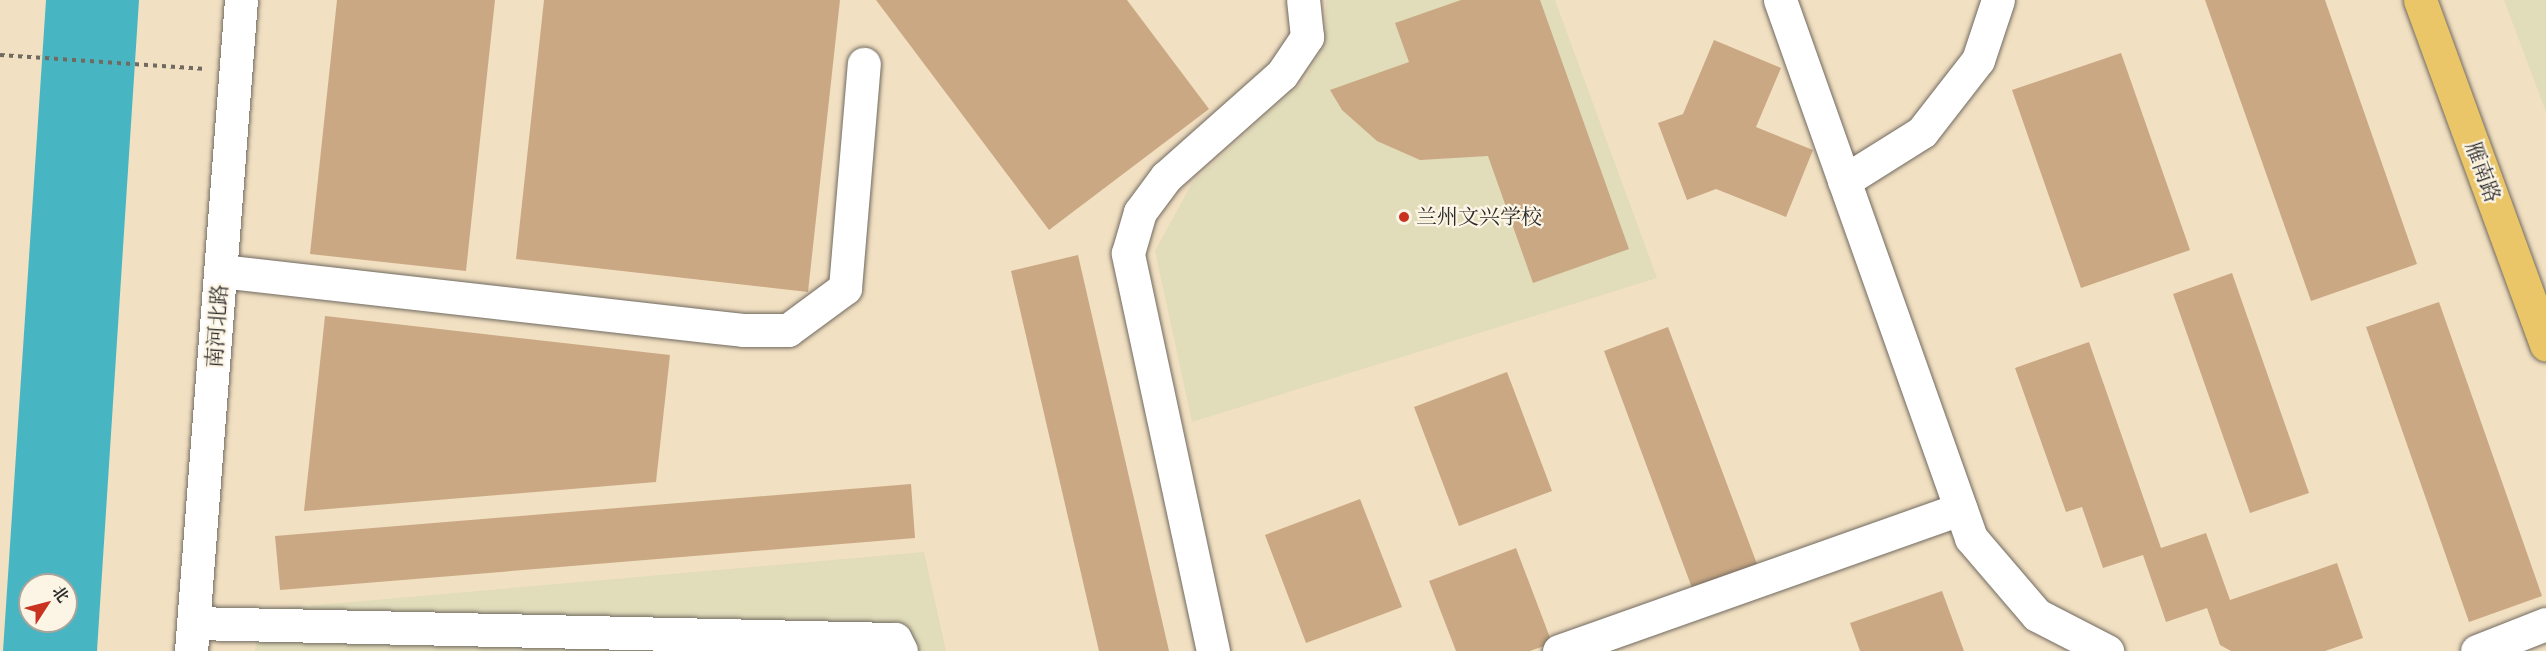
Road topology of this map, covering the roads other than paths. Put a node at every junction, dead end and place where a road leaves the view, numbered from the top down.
1 (241, 0) edge
2 (1303, 0) edge
3 (1780, 0) edge
4 (1998, 0) edge
5 (2420, 0) edge
6 (864, 64) dead end
7 (1844, 181) junction
8 (221, 270) junction
9 (2546, 345) edge
10 (1961, 509) junction
11 (2546, 624) edge
12 (192, 637) edge
13 (901, 651) edge
14 (1213, 651) edge
15 (1559, 651) edge
16 (2107, 651) edge
17 (2477, 651) edge

1 - 8 street, 南河北路
2 - 14 street
3 - 7 street
4 - 7 street
5 - 9 main road, 雁南路
6 - 8 street
7 - 10 street
8 - 12 street, 南河北路
10 - 15 street
10 - 16 street
11 - 17 street
12 - 13 street

